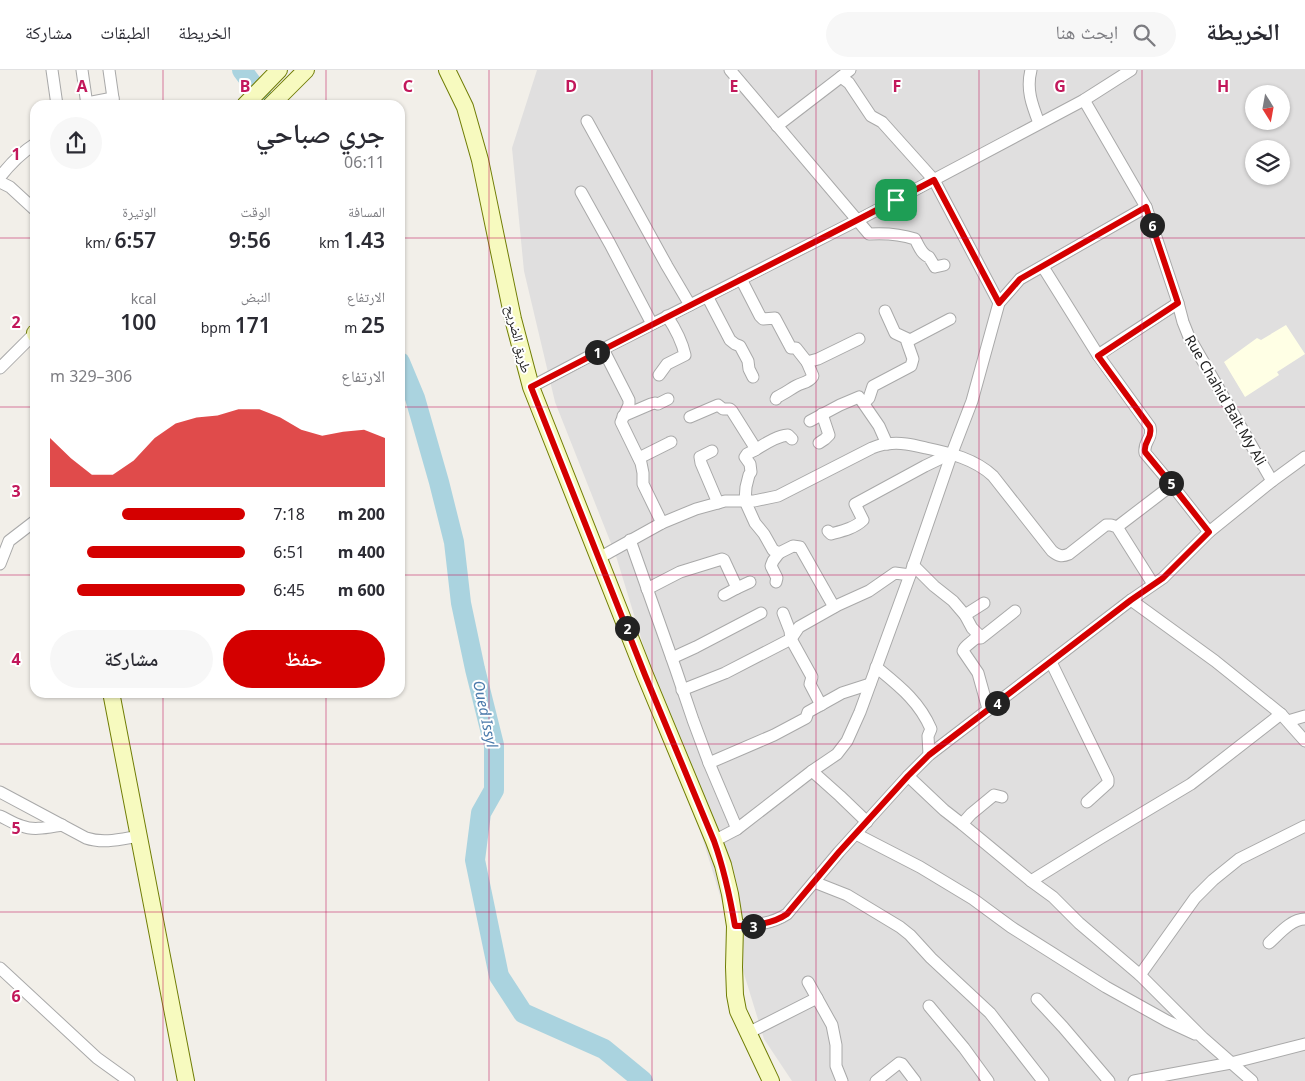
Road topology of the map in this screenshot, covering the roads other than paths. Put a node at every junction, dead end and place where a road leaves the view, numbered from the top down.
1 (52, 70) edge
2 (82, 70) edge
3 (109, 70) edge
4 (279, 70) edge
5 (306, 70) edge
6 (447, 70) edge
7 (730, 70) edge
8 (1031, 70) edge
9 (1131, 70) edge
10 (846, 73) edge
11 (56, 100) edge
12 (86, 100) edge
13 (114, 100) edge
14 (250, 100) edge
15 (276, 100) edge
16 (1084, 100) junction
17 (587, 121) dead end
18 (1039, 123) junction
19 (777, 126) junction
20 (30, 147) edge
21 (0, 178) edge
22 (934, 180) junction
23 (0, 182) edge
24 (581, 192) dead end
25 (30, 204) edge
26 (1146, 207) junction
27 (858, 220) junction
28 (944, 265) dead end
29 (1042, 267) junction
30 (741, 279) junction
31 (708, 296) junction
32 (999, 303) junction
33 (1178, 303) junction
34 (690, 305) junction
35 (885, 311) dead end
36 (668, 316) junction
37 (950, 320) dead end
38 (652, 324) junction
39 (30, 339) edge
40 (859, 340) dead end
41 (910, 340) junction
42 (603, 349) junction
43 (1098, 356) junction
44 (807, 362) junction
45 (0, 368) edge
46 (659, 374) dead end
47 (753, 377) dead end
48 (531, 387) junction
49 (668, 399) dead end
50 (776, 400) dead end
51 (864, 404) junction
52 (822, 414) junction
53 (624, 416) junction
54 (690, 417) dead end
55 (810, 420) dead end
56 (792, 439) dead end
57 (671, 442) dead end
58 (819, 443) dead end
59 (887, 444) junction
60 (755, 450) junction
61 (712, 451) dead end
62 (952, 454) junction
63 (1305, 457) edge
64 (638, 458) junction
65 (1272, 481) junction
66 (1172, 485) junction
67 (745, 501) junction
68 (718, 503) junction
69 (662, 523) junction
70 (30, 525) edge
71 (1117, 527) junction
72 (828, 531) dead end
73 (1209, 532) junction
74 (630, 540) junction
75 (779, 553) junction
76 (599, 558) junction
77 (0, 564) edge
78 (912, 570) junction
79 (750, 582) dead end
80 (776, 582) dead end
81 (1154, 584) junction
82 (737, 588) junction
83 (647, 589) junction
84 (724, 595) dead end
85 (1131, 600) junction
86 (984, 603) dead end
87 (834, 606) junction
88 (760, 612) dead end
89 (1015, 612) dead end
90 (783, 613) dead end
91 (965, 615) junction
92 (976, 638) junction
93 (791, 639) junction
94 (672, 658) junction
95 (1051, 662) junction
96 (876, 667) junction
97 (870, 684) junction
98 (682, 690) junction
99 (112, 698) edge
100 (821, 705) junction
101 (988, 709) junction
102 (1305, 716) edge
103 (1284, 718) junction
104 (1305, 741) edge
105 (929, 755) junction
106 (709, 763) junction
107 (812, 771) junction
108 (908, 776) junction
109 (0, 792) edge
110 (1002, 797) dead end
111 (1087, 802) dead end
112 (0, 816) edge
113 (867, 822) junction
114 (962, 824) junction
115 (62, 825) junction
116 (1305, 826) edge
117 (737, 829) junction
118 (856, 834) junction
119 (139, 836) junction
120 (714, 841) junction
121 (1031, 881) junction
122 (814, 882) junction
123 (1305, 919) edge
124 (735, 926) junction
125 (1269, 943) dead end
126 (0, 968) edge
127 (1140, 975) junction
128 (808, 982) dead end
129 (816, 998) junction
130 (1037, 999) dead end
131 (929, 1006) dead end
132 (748, 1033) junction
133 (1203, 1038) junction
134 (1305, 1044) edge
135 (1231, 1063) junction
136 (1169, 1078) edge
137 (129, 1081) edge
138 (186, 1081) edge
139 (771, 1081) edge
140 (842, 1081) edge
141 (876, 1081) edge
142 (915, 1081) edge
143 (988, 1081) edge
144 (1043, 1081) edge
145 (1109, 1081) edge
146 (1135, 1081) edge
147 (1252, 1081) edge

1 - 11 street
2 - 12 street
3 - 13 street
4 - 14 street
5 - 15 street
6 - 48 street, طريق الضريح
7 - 19 street
8 - 18 street
9 - 16 street
10 - 19 street
10 - 22 street
16 - 18 street
16 - 26 street, Rue Chahid Balt My Ali
17 - 34 street
18 - 22 street
19 - 27 street
20 - 21 street
22 - 27 street
22 - 32 street
23 - 25 street
24 - 38 street
26 - 29 street
26 - 33 street, Rue Chahid Balt My Ali
27 - 28 street
27 - 30 street
29 - 32 street
29 - 43 street
30 - 31 street
30 - 44 street
31 - 34 street
31 - 47 street
32 - 62 street
33 - 43 street
33 - 65 street, Rue Chahid Balt My Ali
34 - 36 street
35 - 41 street
36 - 38 street
36 - 46 street
37 - 41 street
38 - 42 street
39 - 45 street
40 - 44 street
41 - 51 street
42 - 48 street
42 - 53 street
43 - 66 street
44 - 50 street
48 - 76 street, طريق الضريح
49 - 53 street
51 - 52 street
51 - 59 street
52 - 55 street
52 - 58 street
53 - 64 street
54 - 60 street
56 - 60 street
57 - 64 street
59 - 62 street
59 - 67 street
60 - 67 street
61 - 68 street
62 - 71 street
62 - 72 street
62 - 78 street
63 - 65 street
64 - 69 street
65 - 73 street
66 - 71 street
66 - 73 street
67 - 68 street
67 - 75 street
68 - 69 street
69 - 74 street
70 - 77 street
71 - 81 street
73 - 81 street
74 - 76 street
74 - 83 street
75 - 80 street
75 - 87 street
76 - 120 street, طريق الضريح
78 - 87 street
78 - 91 street
78 - 96 street
79 - 82 street
81 - 85 street
82 - 83 street
82 - 84 street
83 - 94 street
85 - 95 street
85 - 103 street
86 - 91 street
87 - 93 street
88 - 94 street
89 - 92 street
90 - 93 street
91 - 92 street
92 - 101 street
93 - 98 street
93 - 100 street
94 - 98 street
95 - 101 street
95 - 111 street
96 - 97 street
96 - 105 street
97 - 100 street
97 - 107 street
98 - 106 street
99 - 119 street
100 - 106 street
101 - 105 street
102 - 103 street
103 - 104 street
103 - 121 street
105 - 108 street
106 - 117 street
107 - 113 street
107 - 117 street
108 - 113 street
108 - 114 street
109 - 115 street
110 - 114 street
112 - 115 street
113 - 118 street
114 - 121 street
115 - 119 street
116 - 127 street
117 - 120 street
118 - 122 street
118 - 133 street
119 - 138 street
120 - 124 street, طريق الضريح
121 - 127 street
122 - 124 street
122 - 144 street
123 - 125 street
124 - 132 street, طريق الضريح
126 - 137 street
127 - 133 street
128 - 129 street
129 - 132 street
129 - 140 street
130 - 145 street
131 - 143 street
132 - 139 street, طريق الضريح
133 - 135 street
134 - 135 street
135 - 136 street
135 - 147 street
136 - 146 street
141 - 142 street

